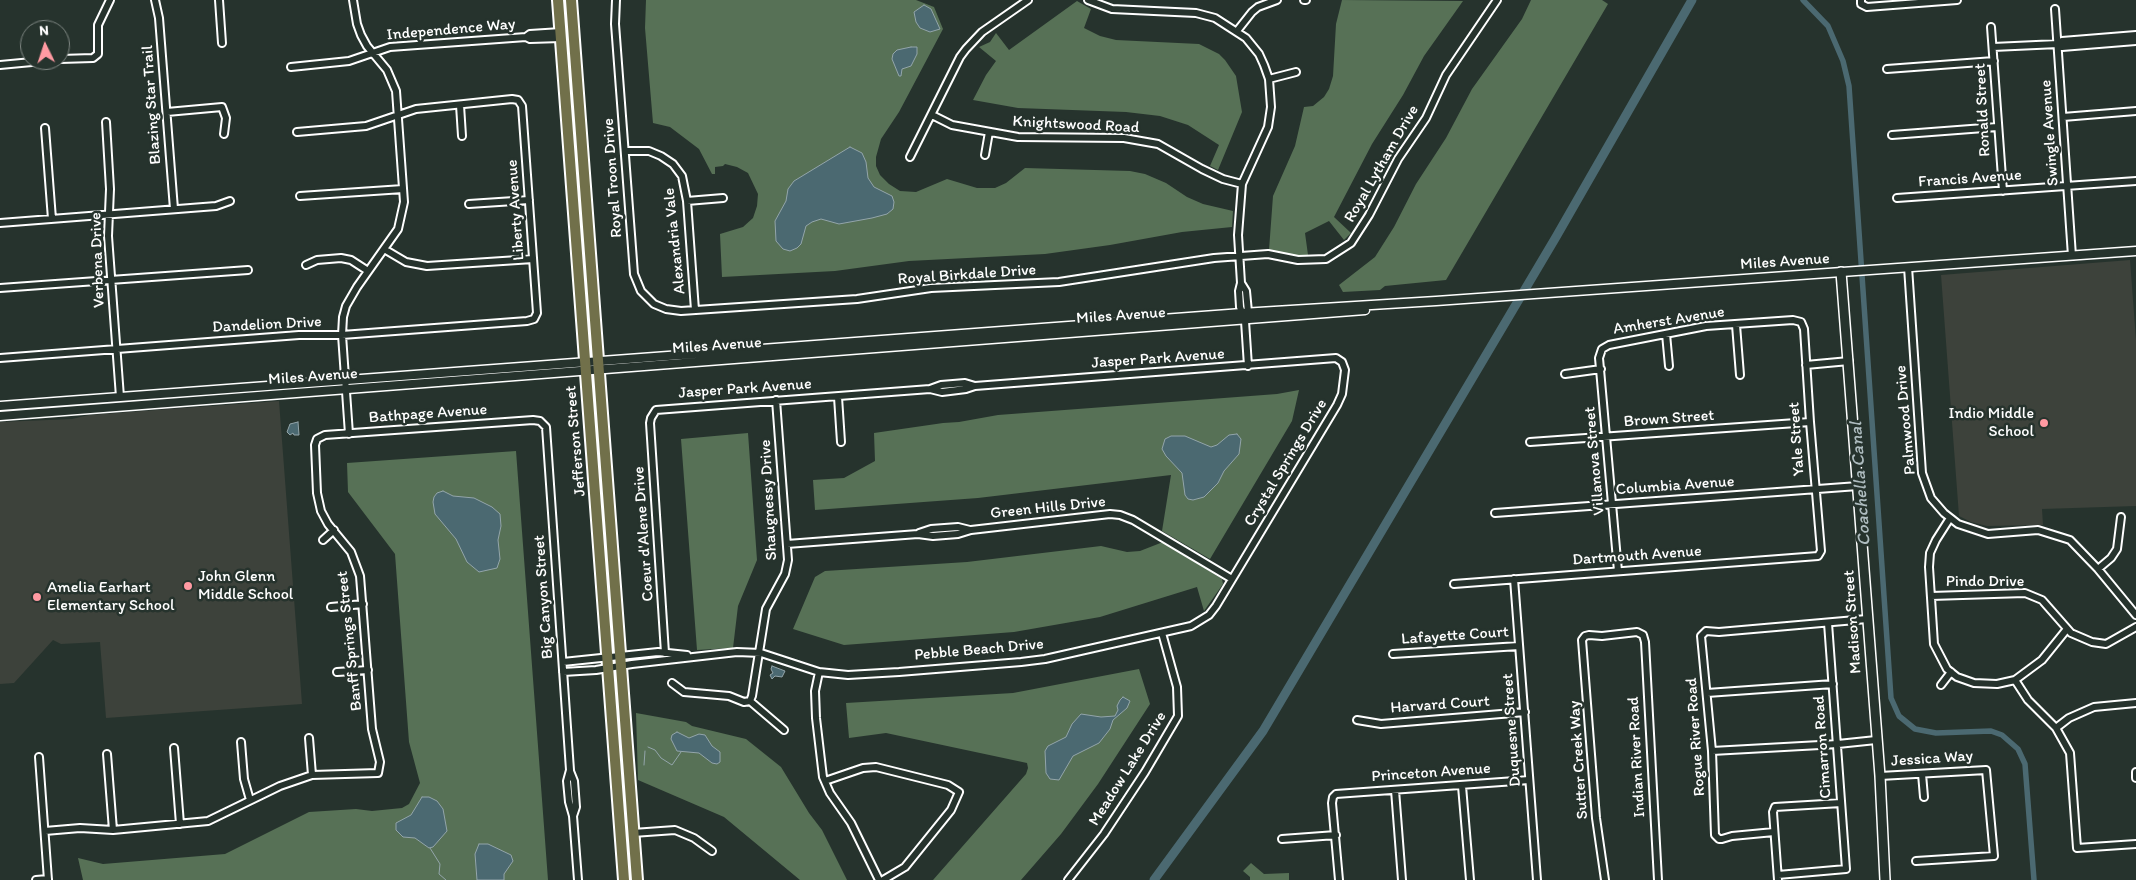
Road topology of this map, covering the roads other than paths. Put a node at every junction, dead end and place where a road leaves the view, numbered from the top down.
1 (110, 0) edge
2 (155, 0) edge
3 (219, 0) edge
4 (353, 0) edge
5 (558, 0) edge
6 (571, 0) edge
7 (616, 0) edge
8 (1028, 0) edge
9 (1088, 0) edge
10 (1277, 0) edge
11 (1497, 0) edge
12 (1956, 0) edge
13 (1924, 1) edge
14 (1861, 2) edge
15 (2056, 8) dead end
16 (1991, 27) dead end
17 (1238, 31) junction
18 (561, 35) junction
19 (2136, 35) edge
20 (2136, 41) edge
21 (222, 43) dead end
22 (2058, 44) junction
23 (1993, 47) junction
24 (374, 52) junction
25 (70, 58) edge
26 (1994, 61) junction
27 (20, 63) edge
28 (0, 65) edge
29 (291, 67) dead end
30 (1887, 70) dead end
31 (1296, 72) dead end
32 (1269, 79) junction
33 (460, 105) junction
34 (2136, 111) edge
35 (166, 112) junction
36 (579, 112) junction
37 (398, 114) junction
38 (932, 115) junction
39 (2063, 117) junction
40 (106, 122) dead end
41 (1997, 127) junction
42 (45, 128) dead end
43 (297, 132) dead end
44 (989, 132) junction
45 (224, 134) dead end
46 (1892, 135) dead end
47 (462, 136) dead end
48 (625, 151) junction
49 (985, 155) dead end
50 (910, 157) dead end
51 (2136, 181) edge
52 (1242, 184) junction
53 (2067, 186) junction
54 (403, 189) junction
55 (2003, 191) junction
56 (300, 196) dead end
57 (723, 198) dead end
58 (1897, 198) dead end
59 (529, 200) junction
60 (230, 201) dead end
61 (687, 201) junction
62 (469, 204) dead end
63 (174, 209) junction
64 (109, 214) junction
65 (52, 219) junction
66 (0, 222) edge
67 (384, 249) junction
68 (2136, 251) edge
69 (1240, 256) junction
70 (2072, 256) junction
71 (533, 259) junction
72 (306, 264) dead end
73 (1908, 267) junction
74 (248, 270) dead end
75 (368, 271) junction
76 (1841, 272) junction
77 (111, 280) junction
78 (0, 288) edge
79 (695, 310) junction
80 (1245, 315) junction
81 (534, 319) joint
82 (1801, 322) joint
83 (1736, 325) junction
84 (1666, 334) junction
85 (342, 335) junction
86 (1602, 349) joint
87 (116, 350) junction
88 (0, 358) edge
89 (1342, 362) joint
90 (1849, 362) junction
91 (599, 365) junction
92 (1806, 365) junction
93 (585, 366) junction
94 (1248, 366) junction
95 (1669, 366) dead end
96 (1601, 369) junction
97 (1565, 374) dead end
98 (1740, 375) dead end
99 (345, 379) junction
100 (346, 388) junction
101 (120, 397) junction
102 (838, 397) junction
103 (776, 400) junction
104 (0, 406) edge
105 (654, 414) joint
106 (0, 416) edge
107 (543, 422) joint
108 (1810, 422) junction
109 (349, 434) junction
110 (316, 438) joint
111 (1607, 438) junction
112 (841, 442) dead end
113 (1530, 442) dead end
114 (1858, 486) junction
115 (1815, 489) junction
116 (1612, 504) junction
117 (1496, 513) dead end
118 (2121, 517) dead end
119 (1950, 518) junction
120 (334, 530) junction
121 (323, 540) dead end
122 (787, 544) junction
123 (1820, 554) joint
124 (2098, 569) junction
125 (1618, 571) junction
126 (1234, 576) junction
127 (1514, 579) junction
128 (1454, 584) dead end
129 (1931, 596) junction
130 (363, 604) junction
131 (331, 607) dead end
132 (2136, 615) edge
133 (1867, 619) junction
134 (1828, 623) junction
135 (2136, 627) edge
136 (2067, 629) junction
137 (1162, 633) junction
138 (1583, 638) joint
139 (1519, 646) junction
140 (665, 653) junction
141 (761, 653) junction
142 (1393, 654) dead end
143 (698, 656) junction
144 (620, 661) junction
145 (563, 662) junction
146 (608, 663) junction
147 (368, 670) junction
148 (337, 672) dead end
149 (563, 672) junction
150 (819, 672) junction
151 (1951, 672) junction
152 (2015, 680) junction
153 (672, 683) dead end
154 (1833, 684) junction
155 (1941, 685) dead end
156 (1707, 693) junction
157 (750, 701) junction
158 (2136, 703) edge
159 (1525, 712) junction
160 (1357, 720) dead end
161 (2056, 728) junction
162 (784, 730) dead end
163 (309, 738) dead end
164 (1876, 740) junction
165 (241, 742) dead end
166 (1838, 744) junction
167 (174, 748) dead end
168 (1712, 752) junction
169 (107, 754) dead end
170 (39, 757) dead end
171 (616, 766) junction
172 (2136, 772) edge
173 (1922, 774) junction
174 (312, 775) junction
175 (1880, 776) junction
176 (2136, 778) edge
177 (1529, 780) junction
178 (825, 781) junction
179 (1462, 786) junction
180 (1395, 790) junction
181 (1924, 797) dead end
182 (250, 800) junction
183 (1841, 803) junction
184 (180, 824) junction
185 (113, 830) junction
186 (44, 831) junction
187 (1774, 832) junction
188 (633, 833) junction
189 (1336, 835) junction
190 (1282, 839) dead end
191 (2136, 844) edge
192 (712, 850) dead end
193 (1916, 861) dead end
194 (1778, 877) edge
195 (36, 880) edge
196 (48, 880) edge
197 (578, 880) edge
198 (624, 880) edge
199 (636, 880) edge
200 (878, 880) edge
201 (883, 880) edge
202 (1068, 880) edge
203 (1339, 880) edge
204 (1402, 880) edge
205 (1470, 880) edge
206 (1537, 880) edge
207 (1605, 880) edge
208 (1658, 880) edge
209 (1885, 880) edge

1 - 25 street
2 - 35 street, Blazing Star Trail
3 - 21 street
4 - 24 street
5 - 18 main road, Jefferson Street
6 - 36 main road, Jefferson Street
7 - 48 street, Royal Troon Drive
8 - 38 street
9 - 17 street
10 - 17 street
11 - 69 street, Royal Lytham Drive
12 - 13 street
13 - 14 street
15 - 22 street, Swingle Avenue
16 - 23 street, Ronald Street
17 - 32 street
18 - 24 street, Independence Way
18 - 36 main road
18 - 93 main road, Jefferson Street
19 - 22 street
20 - 22 street
22 - 23 street
22 - 39 street, Swingle Avenue
23 - 26 street, Ronald Street
24 - 29 street, Independence Way
24 - 37 street
26 - 30 street
26 - 41 street, Ronald Street
27 - 28 street
31 - 32 street
32 - 52 street
33 - 37 street
33 - 47 street
33 - 59 street, Liberty Avenue
34 - 39 street
35 - 45 street
35 - 63 street, Blazing Star Trail
36 - 91 main road, Jefferson Street
37 - 43 street
37 - 54 street
38 - 44 street, Knightswood Road
38 - 50 street
39 - 53 street, Swingle Avenue
40 - 64 street, Verbena Drive
41 - 46 street
41 - 55 street, Ronald Street
42 - 65 street
44 - 49 street
44 - 52 street, Knightswood Road
48 - 61 street, Alexandria Vale
48 - 79 street, Royal Troon Drive
51 - 53 street, Francis Avenue
52 - 69 street
53 - 55 street, Francis Avenue
53 - 70 street, Swingle Avenue
54 - 56 street
54 - 67 street
55 - 58 street, Francis Avenue
57 - 61 street
59 - 62 street
59 - 71 street, Liberty Avenue
60 - 63 street
61 - 79 street, Alexandria Vale
63 - 64 street
64 - 65 street
64 - 77 street, Verbena Drive
65 - 66 street
67 - 71 street
67 - 75 street
68 - 70 street, Miles Avenue
69 - 79 street, Royal Birkdale Drive
69 - 80 street
70 - 73 street, Miles Avenue
71 - 81 street, Liberty Avenue
72 - 75 street
73 - 76 street, Miles Avenue
73 - 119 street, Palmwood Drive
74 - 77 street
75 - 85 street
76 - 80 street, Miles Avenue
76 - 90 main road, Madison Street
77 - 78 street
77 - 87 street, Verbena Drive
80 - 91 street, Miles Avenue
80 - 94 street
81 - 85 street, Dandelion Drive
82 - 83 street, Amherst Avenue
82 - 92 street, Yale Street
83 - 84 street, Amherst Avenue
83 - 98 street
84 - 86 street, Amherst Avenue
84 - 95 street
85 - 87 street, Dandelion Drive
85 - 99 street
86 - 96 street, Villanova Street
87 - 88 street, Dandelion Drive
87 - 101 street, Verbena Drive
89 - 94 street, Jasper Park Avenue
89 - 126 street, Crystal Springs Drive
90 - 92 street
90 - 114 main road, Madison Street
91 - 93 street, Miles Avenue
91 - 144 main road, Jefferson Street
92 - 108 street, Yale Street
93 - 99 street, Miles Avenue
93 - 100 street, Miles Avenue
93 - 146 main road, Jefferson Street
94 - 102 street, Jasper Park Avenue
96 - 97 street
96 - 111 street, Villanova Street
99 - 100 street
99 - 101 street, Miles Avenue
100 - 106 street, Miles Avenue
100 - 109 street
101 - 104 street, Miles Avenue
102 - 103 street, Jasper Park Avenue
102 - 112 street
103 - 105 street, Jasper Park Avenue
103 - 122 street, Shaugnessy Drive
105 - 140 street, Coeur d'Alene Drive
107 - 109 street, Bathpage Avenue
107 - 145 street, Big Canyon Street
108 - 111 street, Brown Street
108 - 115 street, Yale Street
109 - 110 street, Bathpage Avenue
110 - 120 street, Banff Springs Street
111 - 113 street, Brown Street
111 - 116 street, Villanova Street
114 - 115 street, Columbia Avenue
114 - 133 main road, Madison Street
115 - 116 street, Columbia Avenue
115 - 123 street, Yale Street
116 - 117 street, Columbia Avenue
116 - 125 street, Villanova Street
118 - 124 street
119 - 124 street, Palmwood Drive
119 - 129 street
120 - 121 street
120 - 130 street, Banff Springs Street
122 - 126 street, Green Hills Drive
122 - 141 street, Shaugnessy Drive
123 - 125 street, Dartmouth Avenue
124 - 132 street, Palmwood Drive
125 - 127 street, Dartmouth Avenue
126 - 137 street, Pebble Beach Drive
127 - 128 street, Dartmouth Avenue
127 - 139 street, Duquesne Street
129 - 136 street, Pindo Drive
129 - 151 street
130 - 131 street
130 - 147 street, Banff Springs Street
133 - 134 street
133 - 164 main road, Madison Street
134 - 154 street, Cimarron Road
134 - 156 street, Rogue River Road
135 - 136 street, Pindo Drive
136 - 152 street
137 - 150 street, Pebble Beach Drive
137 - 202 street, Meadow Lake Drive
138 - 207 street, Sutter Creek Way
138 - 208 street, Indian River Road
139 - 142 street, Lafayette Court
139 - 159 street, Duquesne Street
140 - 143 street
140 - 144 street
141 - 143 street, Pebble Beach Drive
141 - 150 street, Pebble Beach Drive
141 - 157 street, Shaugnessy Drive
143 - 144 street
144 - 146 street
144 - 146 street
144 - 188 main road, Jefferson Street
145 - 146 street
145 - 149 street, Big Canyon Street
146 - 149 street
146 - 171 main road, Jefferson Street
147 - 148 street
147 - 174 street, Banff Springs Street
149 - 197 street, Big Canyon Street
150 - 178 street
151 - 152 street
151 - 155 street
152 - 161 street
153 - 157 street
154 - 156 street
154 - 166 street, Cimarron Road
156 - 168 street, Rogue River Road
157 - 162 street
158 - 161 street
159 - 160 street, Harvard Court
159 - 177 street, Duquesne Street
161 - 191 street
163 - 174 street
164 - 166 street
164 - 175 main road, Madison Street
165 - 182 street
166 - 168 street
166 - 183 street, Cimarron Road
167 - 184 street
168 - 187 street, Rogue River Road
169 - 185 street
170 - 186 street
171 - 188 main road
171 - 198 main road, Jefferson Street
172 - 176 street
173 - 175 street, Jessica Way
173 - 181 street
173 - 193 street, Jessica Way
174 - 182 street
175 - 209 main road, Madison Street
177 - 179 street, Princeton Avenue
177 - 206 street, Duquesne Street
178 - 200 street
178 - 201 street
179 - 180 street, Princeton Avenue
179 - 205 street
180 - 189 street, Princeton Avenue
180 - 204 street
182 - 184 street
183 - 187 street
183 - 194 street, Cimarron Road
184 - 185 street
185 - 186 street
186 - 196 street
187 - 194 street
188 - 192 street
188 - 199 main road, Jefferson Street
189 - 190 street
189 - 203 street
195 - 196 street

